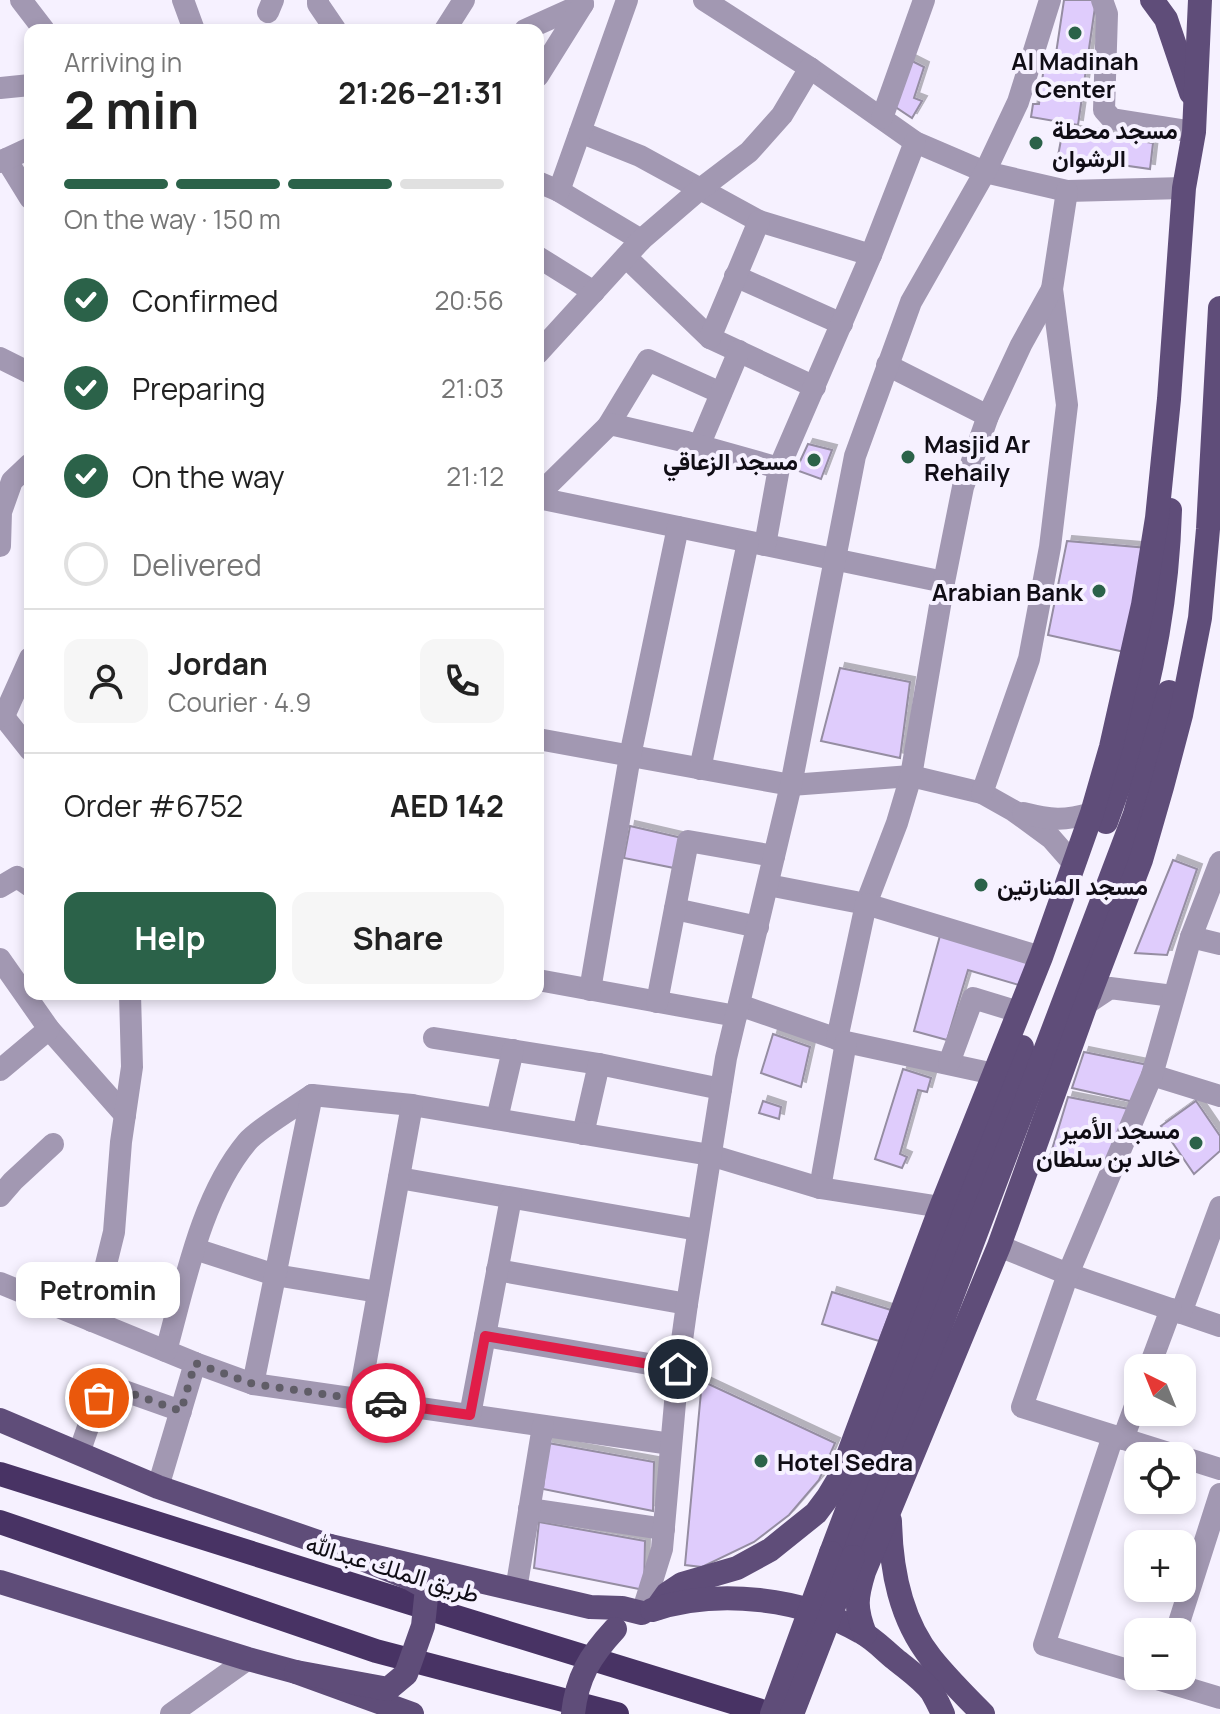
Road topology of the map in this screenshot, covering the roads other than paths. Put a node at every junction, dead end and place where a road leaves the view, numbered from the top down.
1 (21, 0) edge
2 (183, 0) edge
3 (318, 0) edge
4 (464, 0) edge
5 (627, 0) edge
6 (704, 0) edge
7 (924, 0) edge
8 (1050, 0) edge
9 (1102, 0) edge
10 (1152, 0) edge
11 (1200, 0) edge
12 (587, 2) edge
13 (39, 24) edge
14 (192, 24) edge
15 (332, 24) edge
16 (449, 24) edge
17 (538, 24) edge
18 (544, 67) edge
19 (810, 68) junction
20 (24, 86) edge
21 (0, 88) edge
22 (1195, 103) junction
23 (882, 118) junction
24 (580, 132) junction
25 (1194, 132) junction
26 (915, 142) junction
27 (24, 151) edge
28 (3, 160) edge
29 (985, 172) junction
30 (544, 185) edge
31 (1184, 188) junction
32 (24, 190) edge
33 (699, 190) junction
34 (559, 191) junction
35 (1067, 191) junction
36 (759, 221) junction
37 (641, 240) junction
38 (871, 255) junction
39 (626, 257) junction
40 (544, 261) edge
41 (735, 276) junction
42 (1052, 289) junction
43 (594, 292) junction
44 (1220, 308) edge
45 (842, 324) junction
46 (710, 338) junction
47 (544, 346) edge
48 (739, 351) junction
49 (0, 358) edge
50 (887, 365) junction
51 (24, 370) edge
52 (815, 387) junction
53 (721, 393) junction
54 (988, 416) junction
55 (608, 426) junction
56 (1164, 444) junction
57 (699, 446) junction
58 (779, 468) junction
59 (24, 470) edge
60 (544, 491) edge
61 (544, 498) edge
62 (1212, 519) edge
63 (678, 527) junction
64 (756, 544) junction
65 (0, 546) edge
66 (835, 560) junction
67 (944, 582) junction
68 (24, 670) edge
69 (2, 714) edge
70 (544, 740) edge
71 (24, 742) edge
72 (630, 756) junction
73 (700, 769) junction
74 (911, 776) junction
75 (791, 785) junction
76 (982, 793) junction
77 (1014, 811) junction
78 (1092, 813) junction
79 (774, 856) junction
80 (1220, 862) edge
81 (1073, 863) junction
82 (24, 882) edge
83 (768, 885) junction
84 (0, 887) edge
85 (866, 904) junction
86 (675, 909) junction
87 (758, 927) junction
88 (1191, 937) junction
89 (1220, 944) edge
90 (1041, 957) junction
91 (1, 962) edge
92 (544, 981) edge
93 (590, 990) junction
94 (24, 994) edge
95 (1173, 996) junction
96 (28, 1000) edge
97 (130, 1000) edge
98 (657, 1002) junction
99 (1086, 1004) junction
100 (738, 1010) junction
101 (1019, 1012) junction
102 (49, 1029) junction
103 (434, 1038) dead end
104 (842, 1040) junction
105 (513, 1050) junction
106 (949, 1063) junction
107 (599, 1064) junction
108 (0, 1070) edge
109 (994, 1074) junction
110 (1152, 1075) junction
111 (721, 1089) junction
112 (312, 1095) junction
113 (1220, 1096) edge
114 (412, 1105) junction
115 (125, 1115) junction
116 (497, 1119) junction
117 (583, 1134) junction
118 (53, 1144) dead end
119 (710, 1155) junction
120 (399, 1178) junction
121 (820, 1188) junction
122 (0, 1196) edge
123 (511, 1198) junction
124 (941, 1207) junction
125 (1220, 1207) edge
126 (698, 1230) junction
127 (999, 1246) junction
128 (195, 1249) junction
129 (497, 1270) junction
130 (1068, 1274) junction
131 (275, 1275) junction
132 (0, 1283) edge
133 (378, 1292) junction
134 (687, 1304) junction
135 (1176, 1311) junction
136 (92, 1321) junction
137 (1220, 1326) edge
138 (485, 1336) junction
139 (166, 1351) junction
140 (1156, 1354) edge
141 (195, 1363) junction
142 (678, 1369) junction
143 (253, 1384) junction
144 (359, 1399) junction
145 (181, 1411) junction
146 (470, 1415) junction
147 (0, 1420) edge
148 (1124, 1425) edge
149 (543, 1426) junction
150 (1118, 1437) junction
151 (1134, 1442) edge
152 (671, 1444) junction
153 (79, 1453) junction
154 (1196, 1462) edge
155 (1220, 1469) edge
156 (0, 1474) edge
157 (158, 1487) junction
158 (1220, 1494) edge
159 (529, 1509) junction
160 (890, 1509) junction
161 (816, 1513) junction
162 (0, 1522) edge
163 (664, 1529) junction
164 (879, 1537) junction
165 (330, 1546) junction
166 (842, 1555) junction
167 (0, 1582) edge
168 (516, 1590) junction
169 (650, 1611) junction
170 (1180, 1618) edge
171 (865, 1634) junction
172 (248, 1659) junction
173 (1124, 1669) edge
174 (296, 1672) junction
175 (1196, 1690) edge
176 (931, 1692) junction
177 (1220, 1698) edge
178 (405, 1712) edge
179 (171, 1714) edge
180 (573, 1714) edge
181 (617, 1714) edge
182 (771, 1714) edge
183 (792, 1714) edge
184 (943, 1714) edge
185 (968, 1714) edge
186 (983, 1714) edge

1 - 13 street
2 - 14 street
3 - 15 street
4 - 16 street
5 - 24 street
6 - 19 street
7 - 23 street
8 - 29 street
9 - 25 street
10 - 22 main road
11 - 22 main road
12 - 17 street
12 - 18 street
19 - 23 street
19 - 33 street
20 - 21 street
22 - 25 main road
23 - 26 street
24 - 33 street
24 - 34 street
25 - 31 main road
26 - 29 street
26 - 38 street
27 - 28 street
28 - 32 street
29 - 35 street
29 - 50 street
30 - 34 street
31 - 35 street
31 - 56 main road
33 - 36 street
33 - 37 street
34 - 37 street
35 - 42 street
36 - 38 street
36 - 41 street
37 - 39 street
38 - 45 street
39 - 43 street
39 - 46 street
40 - 43 street
41 - 45 street
41 - 46 street
42 - 54 street
42 - 76 street
43 - 47 street
44 - 62 main road
45 - 52 street
46 - 48 street
48 - 52 street
48 - 53 street
49 - 51 street
50 - 54 street
50 - 66 street
52 - 58 street
53 - 55 street
53 - 57 street
54 - 67 street
55 - 57 street
55 - 60 street
56 - 78 main road
56 - 166 main road
57 - 58 street
58 - 64 street
59 - 65 street
61 - 63 street
62 - 99 main road
62 - 166 main road
63 - 64 street
63 - 72 street
64 - 66 street
64 - 73 street
66 - 67 street
66 - 75 street
67 - 74 street
68 - 69 street
69 - 71 street
70 - 72 street
72 - 73 street
72 - 93 street
73 - 75 street
74 - 75 street
74 - 76 street
74 - 85 street
75 - 79 street
76 - 77 street
77 - 78 street
77 - 81 street
78 - 81 main road
79 - 83 street
79 - 86 street
80 - 88 street
81 - 90 main road
82 - 84 street
83 - 85 street
83 - 87 street
85 - 90 street
85 - 104 street
86 - 87 street
86 - 98 street
87 - 100 street
88 - 89 street
88 - 95 street
90 - 101 main road
91 - 94 street
92 - 93 street
93 - 98 street
95 - 99 street
95 - 110 street
96 - 102 street
97 - 115 street
98 - 100 street
99 - 127 main road
100 - 104 street
100 - 111 street
101 - 106 street
101 - 109 main road
102 - 108 street
102 - 115 street
103 - 105 street
104 - 106 street
104 - 121 street
105 - 107 street
105 - 116 street
106 - 109 street
107 - 111 street
107 - 117 street
109 - 124 main road
110 - 113 street
110 - 130 street
111 - 119 street
112 - 114 street
112 - 128 street
112 - 131 street
114 - 116 street
114 - 120 street
115 - 136 street
116 - 117 street
117 - 119 street
118 - 122 street
119 - 121 street
119 - 126 street
120 - 123 street
120 - 133 street
121 - 124 street
123 - 126 street
123 - 129 street
124 - 161 main road
125 - 135 street
126 - 134 street
127 - 130 street
127 - 160 main road
128 - 131 street
128 - 139 street
129 - 134 street
129 - 138 street
130 - 135 street
130 - 150 street
131 - 133 street
131 - 143 street
132 - 136 street
133 - 144 street
134 - 142 street
135 - 137 street
135 - 140 street
136 - 139 street
138 - 142 street
138 - 146 street
139 - 141 street
141 - 143 street
141 - 145 street
142 - 152 street
143 - 144 street
144 - 146 street
145 - 153 street
145 - 157 street
146 - 149 street
147 - 153 main road
148 - 150 street
149 - 152 street
149 - 159 street
150 - 151 street
150 - 173 street
152 - 163 street
153 - 157 main road
154 - 155 street
156 - 182 highway, طريق الملك عبدالله
157 - 165 main road
158 - 170 street
159 - 163 street
159 - 168 street
160 - 164 main road
160 - 186 main road
161 - 164 main road
161 - 169 main road
162 - 181 highway
163 - 169 street
164 - 171 main road
165 - 168 main road
165 - 174 main road, bridge
166 - 182 main road, bridge
166 - 183 main road, bridge
167 - 172 main road
168 - 169 main road
169 - 171 main road
169 - 180 main road, bridge
171 - 176 main road
172 - 174 main road
172 - 179 street
174 - 178 main road
175 - 177 street
176 - 184 main road
176 - 185 main road

